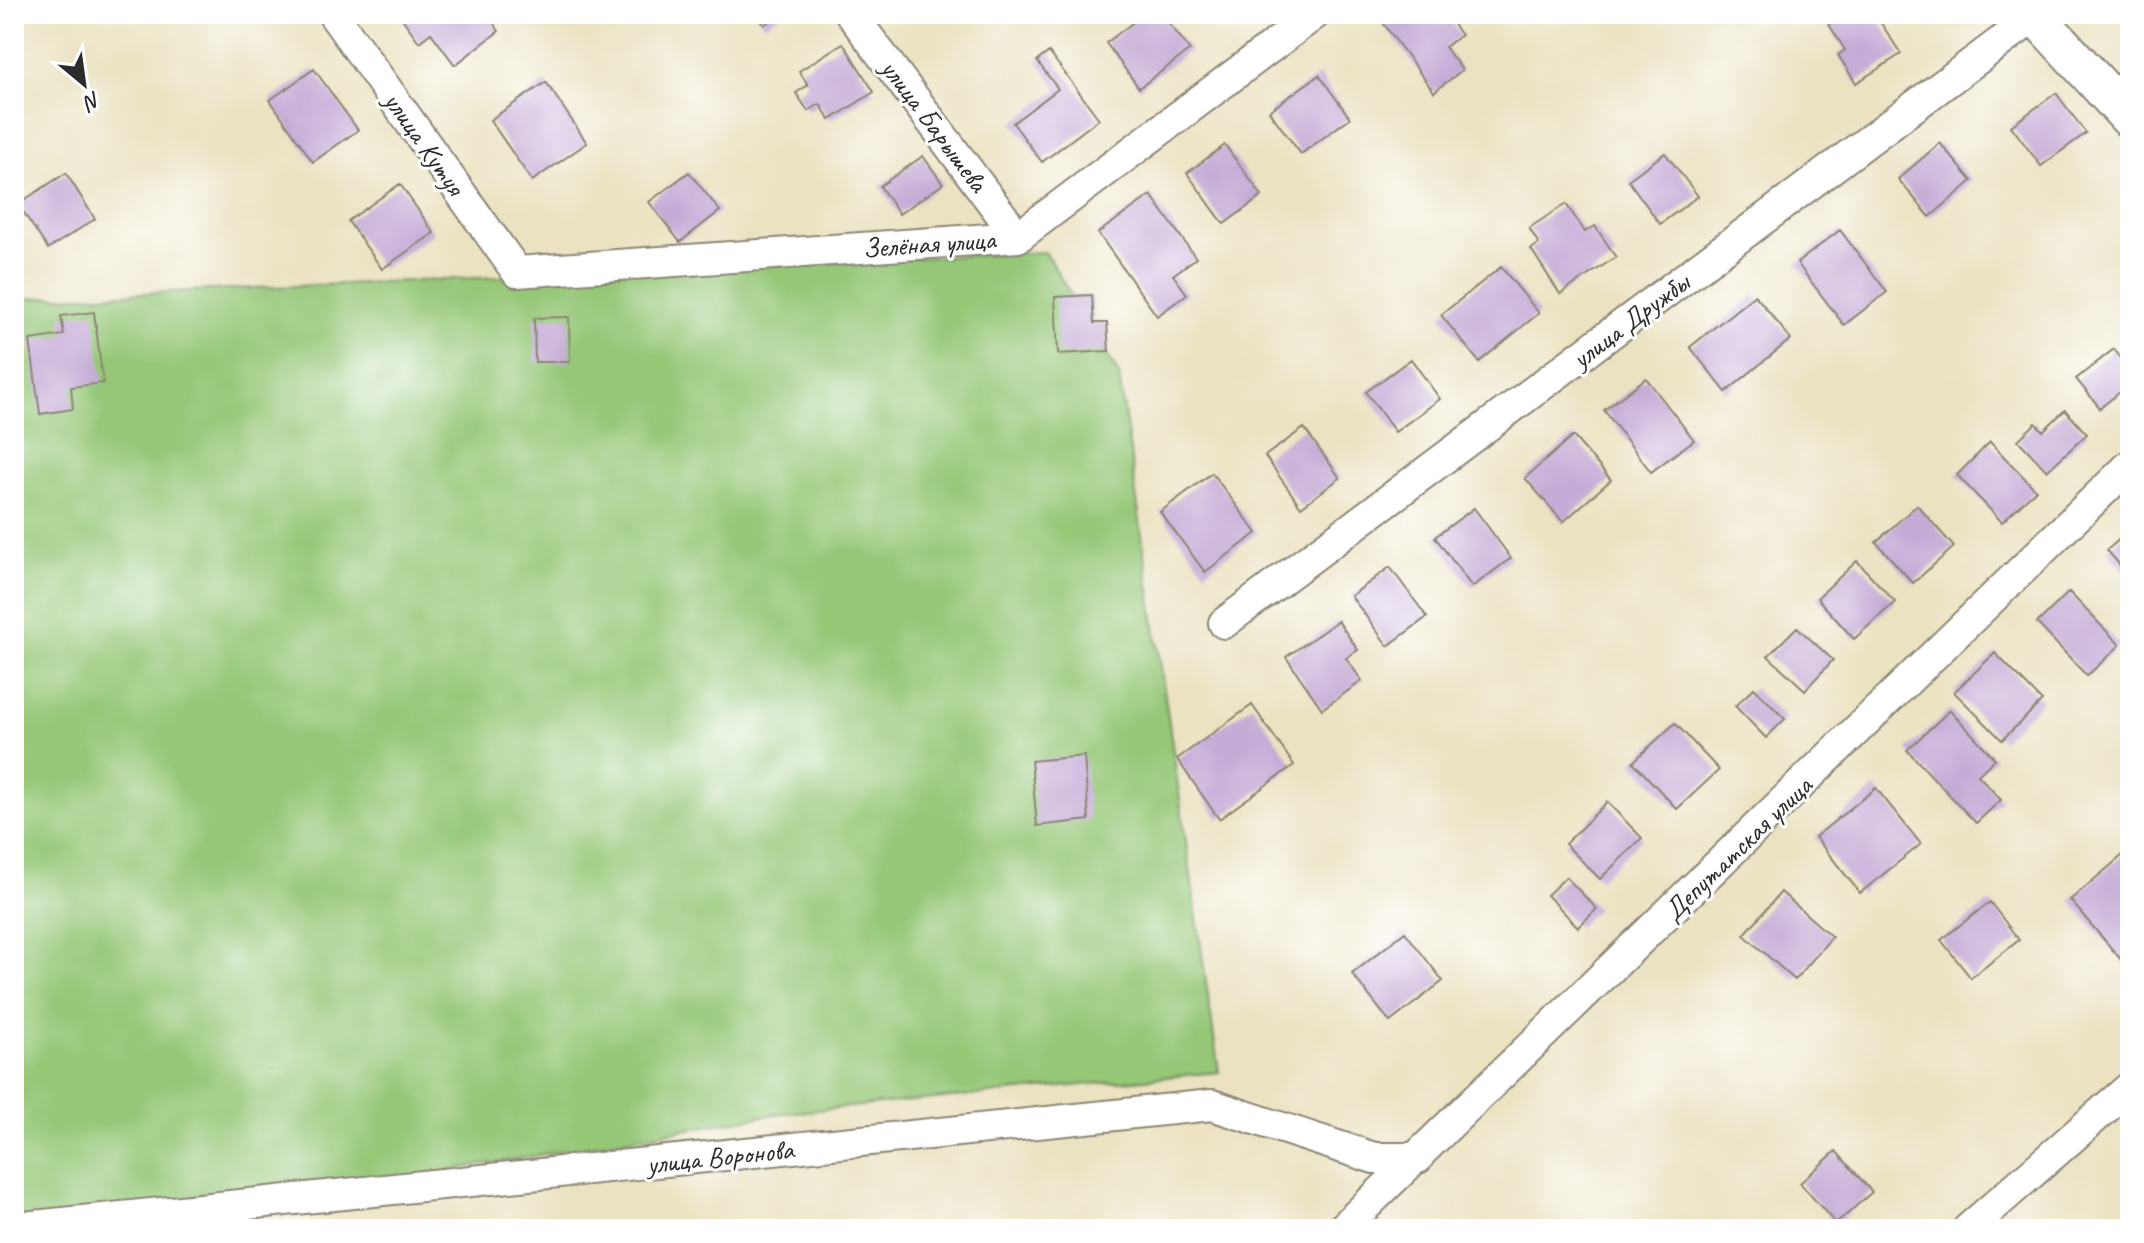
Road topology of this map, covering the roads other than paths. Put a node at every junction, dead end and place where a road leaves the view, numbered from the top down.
1 (333, 14) edge
2 (851, 14) edge
3 (1315, 14) edge
4 (2034, 15) edge
5 (2130, 119) edge
6 (1018, 237) junction
7 (517, 272) joint
8 (2130, 465) edge
9 (1224, 623) dead end
10 (2130, 1087) edge
11 (1418, 1158) junction
12 (14, 1228) edge
13 (1342, 1229) edge
14 (1968, 1229) edge

1 - 7 street, улица Кутуя
2 - 6 street, улица Барышева
3 - 6 street, Зелёная улица
4 - 5 street
4 - 9 street, улица Дружбы
6 - 7 street, Зелёная улица
8 - 11 street, Депутатская улица
10 - 14 street
11 - 12 street, улица Воронова
11 - 13 street, Депутатская улица

